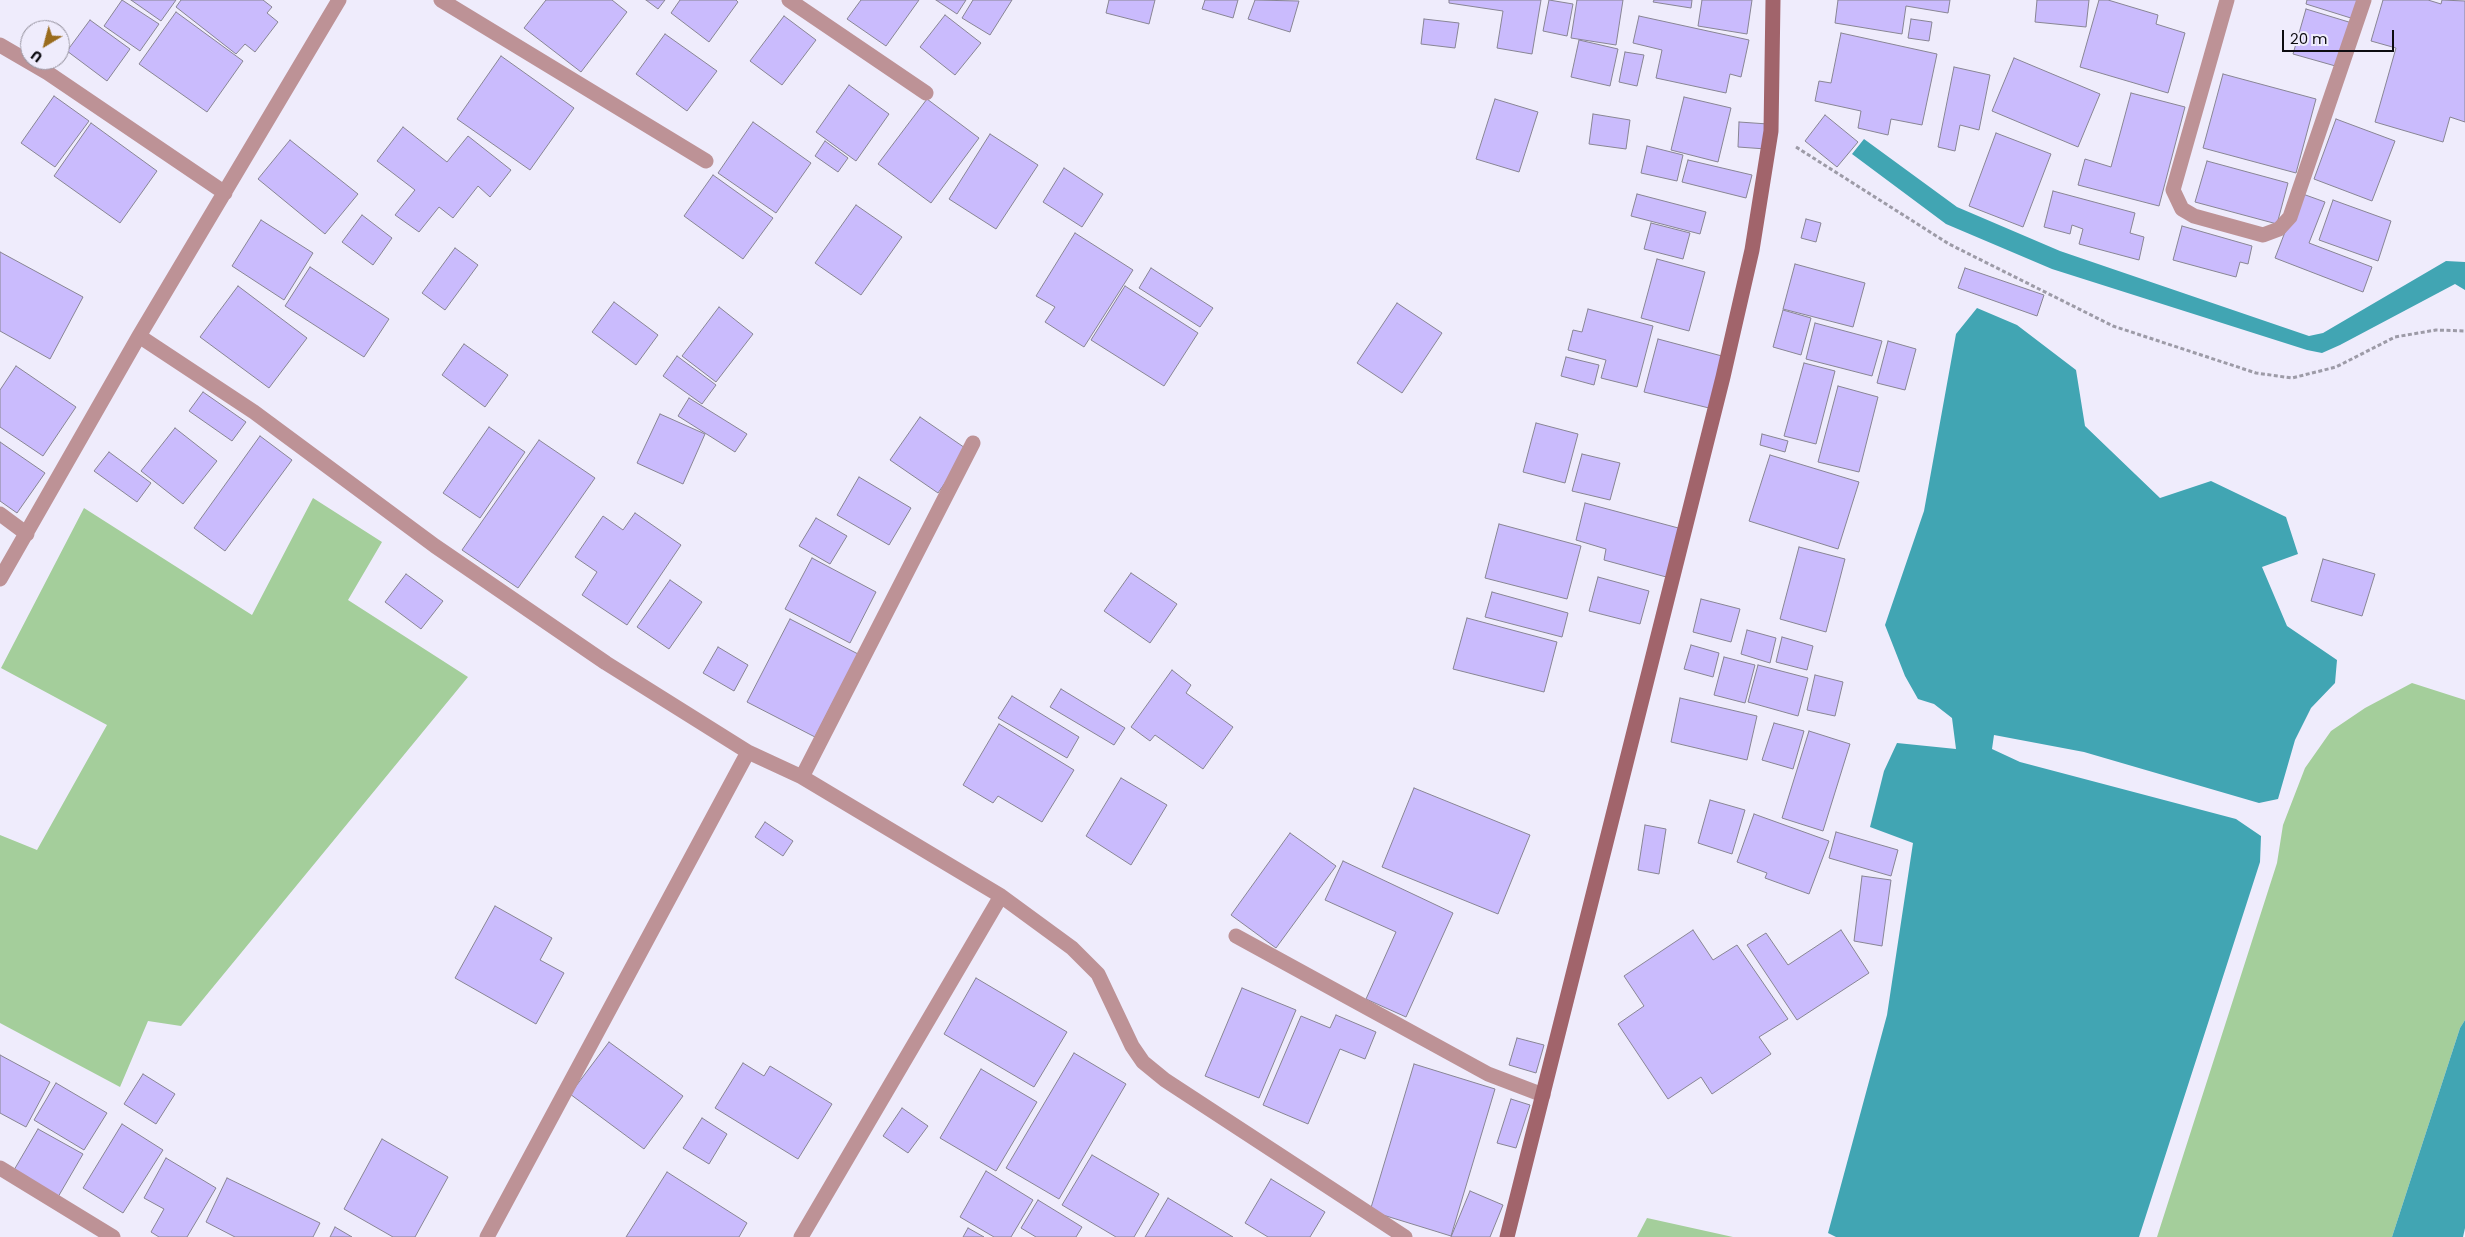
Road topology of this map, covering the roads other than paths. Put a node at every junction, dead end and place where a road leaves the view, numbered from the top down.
1 (339, 0) edge
2 (441, 0) edge
3 (789, 0) edge
4 (1773, 0) edge
5 (2227, 0) edge
6 (2364, 0) edge
7 (0, 45) edge
8 (926, 93) dead end
9 (706, 161) dead end
10 (225, 193) junction
11 (139, 336) junction
12 (973, 443) dead end
13 (0, 514) edge
14 (27, 534) junction
15 (0, 579) edge
16 (748, 752) junction
17 (802, 777) junction
18 (1002, 896) junction
19 (1236, 936) dead end
20 (1543, 1095) junction
21 (0, 1168) edge
22 (113, 1237) edge
23 (487, 1237) edge
24 (801, 1237) edge
25 (1405, 1237) edge
26 (1506, 1237) edge

1 - 10 street
2 - 9 street
3 - 8 street
4 - 20 street
5 - 6 street
7 - 10 street
10 - 11 street
11 - 14 street
11 - 16 street
12 - 17 street
13 - 14 street
14 - 15 street
16 - 17 street
16 - 23 street
17 - 18 street
18 - 24 street
18 - 25 street
19 - 20 street
20 - 26 street
21 - 22 street

